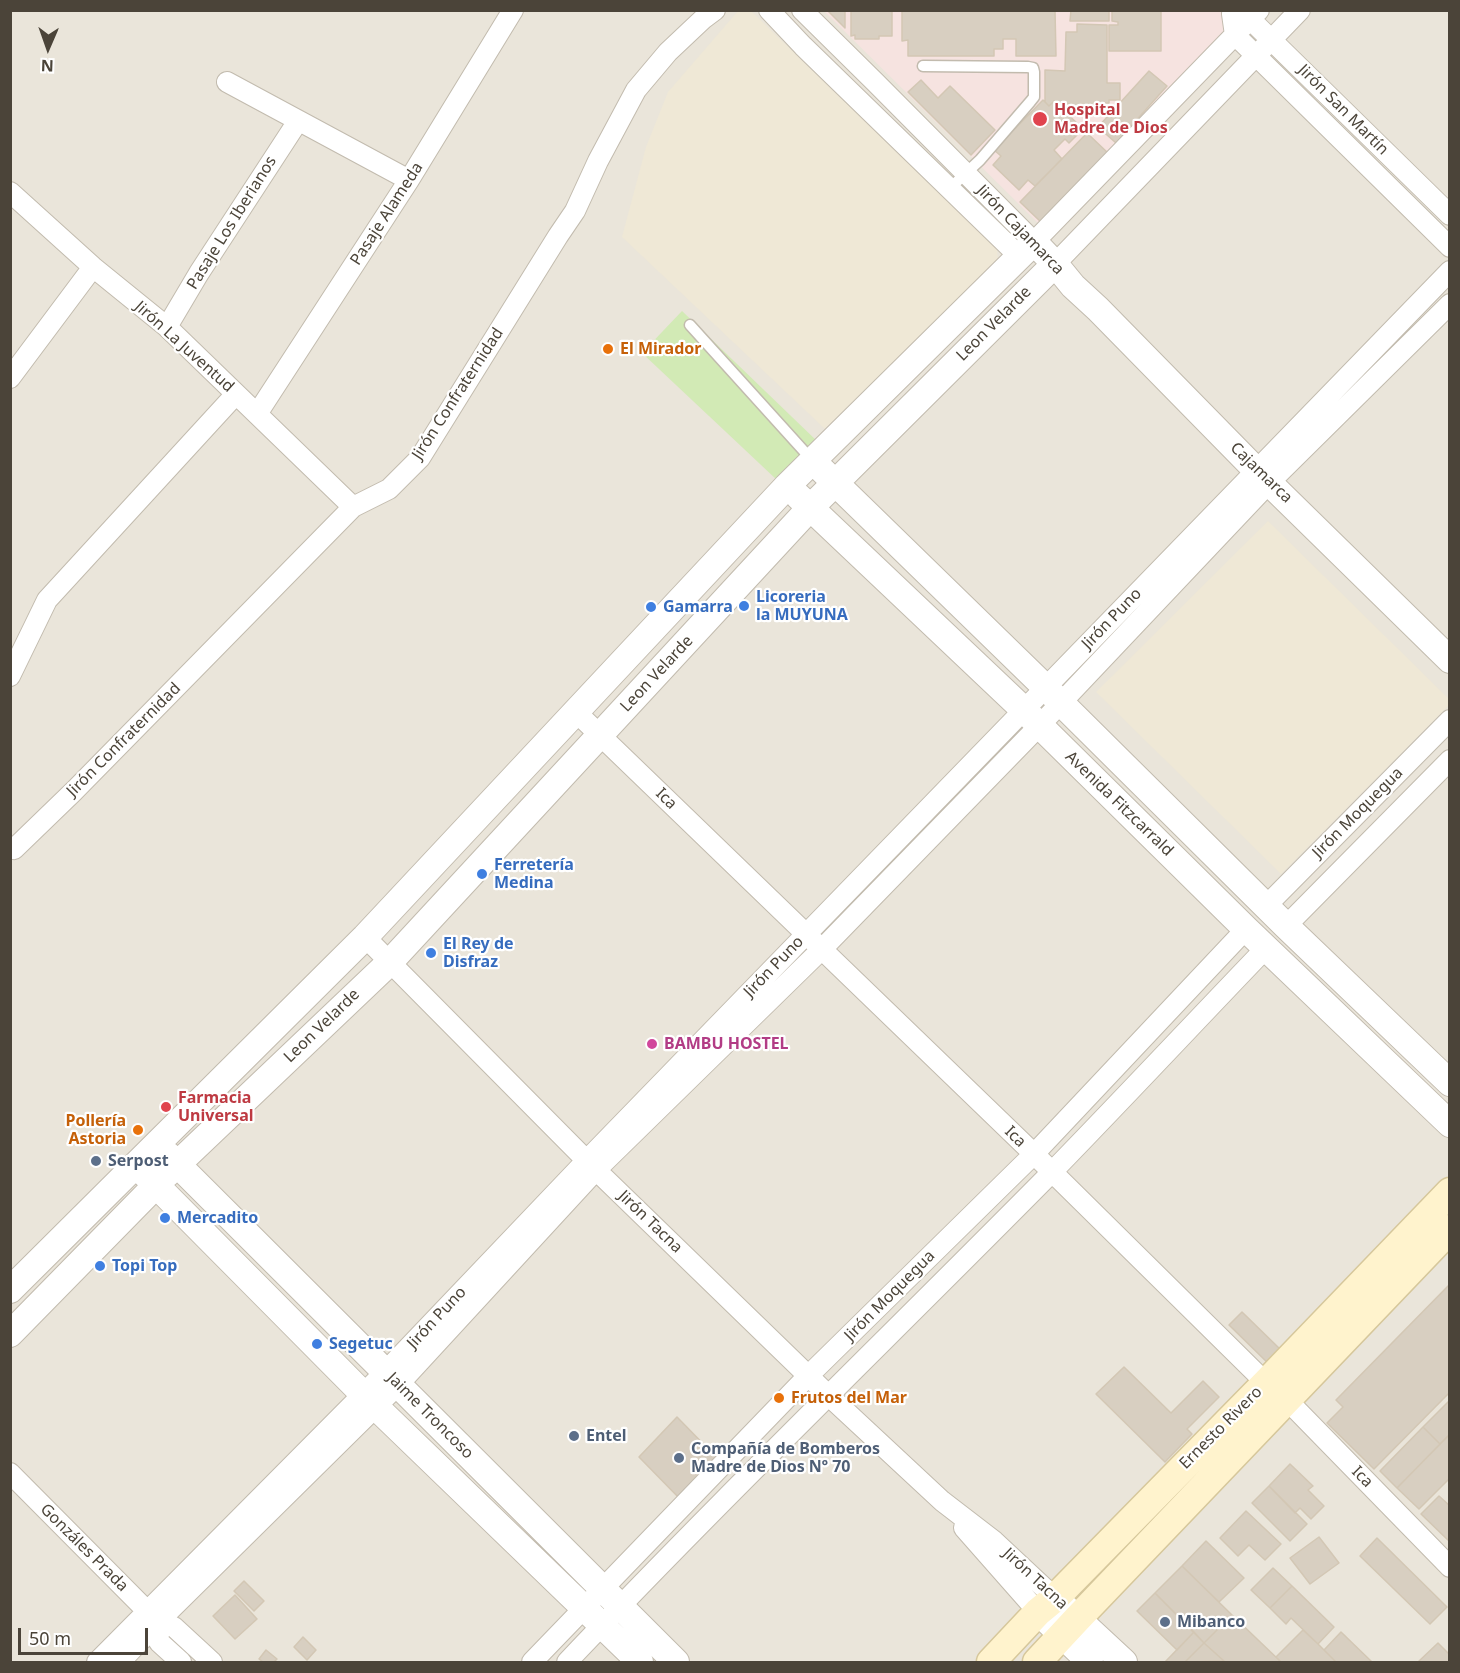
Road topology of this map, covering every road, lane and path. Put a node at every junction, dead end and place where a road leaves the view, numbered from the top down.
1 (513, 10) edge
2 (714, 10) edge
3 (769, 10) edge
4 (802, 10) edge
5 (1300, 10) edge
6 (1243, 14) edge
7 (1235, 35) junction
8 (1272, 40) junction
9 (1256, 57) junction
10 (923, 66) dead end
11 (227, 82) dead end
12 (875, 82) junction
13 (847, 88) junction
14 (298, 121) junction
15 (966, 173) junction
16 (409, 180) junction
17 (949, 189) junction
18 (10, 192) edge
19 (1449, 215) edge
20 (1449, 247) edge
21 (1027, 250) junction
22 (93, 267) junction
23 (1049, 270) junction
24 (1449, 271) edge
25 (1072, 286) joint
26 (1449, 304) edge
27 (690, 325) dead end
28 (167, 327) junction
29 (10, 378) edge
30 (236, 394) junction
31 (257, 414) junction
32 (812, 460) junction
33 (1263, 476) junction
34 (835, 483) junction
35 (787, 486) junction
36 (353, 507) junction
37 (810, 508) junction
38 (1449, 660) edge
39 (10, 676) edge
40 (1053, 695) junction
41 (576, 712) junction
42 (1032, 718) junction
43 (1449, 720) edge
44 (600, 736) junction
45 (1449, 760) edge
46 (10, 847) edge
47 (1266, 906) junction
48 (1286, 926) junction
49 (1246, 929) junction
50 (806, 934) junction
51 (365, 937) junction
52 (1266, 948) junction
53 (822, 950) junction
54 (390, 962) junction
55 (1449, 1083) edge
56 (1449, 1124) edge
57 (157, 1145) junction
58 (1034, 1154) junction
59 (178, 1165) junction
60 (591, 1165) junction
61 (136, 1166) junction
62 (1052, 1172) junction
63 (156, 1186) junction
64 (1449, 1192) edge
65 (1449, 1229) edge
66 (10, 1290) edge
67 (10, 1334) edge
68 (808, 1376) junction
69 (392, 1378) junction
70 (1276, 1391) junction
71 (828, 1395) junction
72 (370, 1400) junction
73 (10, 1473) edge
74 (689, 1498) junction
75 (708, 1517) junction
76 (1449, 1567) edge
77 (611, 1598) junction
78 (1046, 1605) junction
79 (594, 1616) junction
80 (153, 1617) junction
81 (1070, 1627) junction
82 (97, 1662) edge
83 (120, 1662) edge
84 (181, 1662) edge
85 (212, 1662) edge
86 (532, 1662) edge
87 (567, 1662) edge
88 (640, 1662) edge
89 (676, 1662) edge
90 (991, 1662) edge
91 (1037, 1662) edge
92 (1090, 1662) edge
93 (1124, 1662) edge

1 - 16 street, Pasaje Alameda
2 - 36 street, Jirón Confraternidad
3 - 13 street, Jirón Cajamarca
4 - 12 street, Jirón Cajamarca
5 - 8 street, Leon Velarde
6 - 7 street, Leon Velarde
6 - 8 street, Jirón San Martín
7 - 9 street
7 - 21 street, Leon Velarde
8 - 9 street, Leon Velarde
8 - 19 street, Jirón San Martín
9 - 20 street
9 - 23 street, Leon Velarde
10 - 15 lane
11 - 14 street
12 - 13 street
12 - 15 street, Jirón Cajamarca
13 - 17 street, Jirón Cajamarca
14 - 16 street
14 - 28 street, Pasaje Los Iberianos
15 - 17 lane
15 - 21 street, Jirón Cajamarca
16 - 31 street, Pasaje Alameda
17 - 21 street, Jirón Cajamarca
18 - 22 street, Jirón La Juventud
21 - 23 street, Jirón Cajamarca
21 - 32 street, Leon Velarde
22 - 28 street, Jirón La Juventud
22 - 29 street
23 - 25 street, Jirón Cajamarca
23 - 34 street, Leon Velarde
24 - 33 street, Jirón Puno
25 - 33 street, Cajamarca
26 - 33 street, Jirón Puno
27 - 32 lane
28 - 30 street, Jirón La Juventud
30 - 31 street, Jirón La Juventud
30 - 39 street
31 - 36 street, Jirón La Juventud
32 - 34 street, Avenida Fitzcarrald
32 - 35 street, Leon Velarde
33 - 38 street, Cajamarca
33 - 40 street, Jirón Puno
34 - 37 street, Leon Velarde
34 - 40 street, Avenida Fitzcarrald
35 - 37 street, Avenida Fitzcarrald
35 - 41 street, Leon Velarde
36 - 46 street, Jirón Confraternidad
37 - 42 street, Avenida Fitzcarrald
37 - 44 street, Leon Velarde
40 - 42 street, Jirón Puno
40 - 47 street, Avenida Fitzcarrald
41 - 44 street, Ica
41 - 51 street, Leon Velarde
42 - 49 street, Avenida Fitzcarrald
42 - 50 street, Jirón Puno
42 - 53 street, Jirón Puno
43 - 47 street, Jirón Moquegua
44 - 50 street, Ica
44 - 54 street, Leon Velarde
45 - 48 street, Jirón Moquegua
47 - 48 street, Avenida Fitzcarrald
48 - 55 street, Avenida Fitzcarrald
49 - 52 street, Avenida Fitzcarrald
49 - 58 street, Jirón Moquegua
50 - 53 street, Ica
50 - 60 street, Jirón Puno
51 - 54 street, Jirón Tacna
51 - 57 street, Leon Velarde
52 - 56 street, Avenida Fitzcarrald
52 - 62 street, Jirón Moquegua
53 - 58 street, Ica
53 - 60 street, Jirón Puno
54 - 59 street, Leon Velarde
54 - 60 street, Jirón Tacna
57 - 59 street, Jaime Troncoso
57 - 61 street, Leon Velarde
58 - 62 street, Ica
58 - 68 street, Jirón Moquegua
59 - 63 street, Leon Velarde
59 - 69 street, Jaime Troncoso
60 - 68 street, Jirón Tacna
60 - 69 street, Jirón Puno
61 - 63 street, Jaime Troncoso
61 - 66 street, Leon Velarde
62 - 70 street, Ica
62 - 71 street, Jirón Moquegua
63 - 67 street, Leon Velarde
63 - 72 street, Jaime Troncoso
64 - 70 main road, Ernesto Rivero
65 - 70 main road, Ernesto Rivero
68 - 71 street, Jirón Tacna
68 - 74 street, Jirón Moquegua
69 - 72 street, Jirón Puno
69 - 77 street, Jaime Troncoso
70 - 76 street, Ica
70 - 78 main road, Ernesto Rivero
70 - 81 main road, Ernesto Rivero
71 - 75 street, Jirón Moquegua
71 - 78 street, Jirón Tacna
72 - 79 street, Jaime Troncoso
72 - 80 street, Jirón Puno
73 - 80 street, Gonzáles Prada
74 - 75 street
74 - 77 street, Jirón Moquegua
75 - 77 street, Jirón Moquegua
77 - 79 street, Jirón Moquegua
77 - 89 street, Jaime Troncoso
78 - 81 street, Jirón Tacna
78 - 90 main road, Ernesto Rivero
79 - 86 street, Jirón Moquegua
79 - 87 street, Jirón Moquegua
79 - 88 street, Jaime Troncoso
80 - 82 street, Jirón Puno
80 - 83 street, Jirón Puno
80 - 84 street, Gonzáles Prada
80 - 85 street, Gonzáles Prada
81 - 91 main road, Ernesto Rivero
81 - 92 street, Jirón Tacna
81 - 93 street, Jirón Tacna

